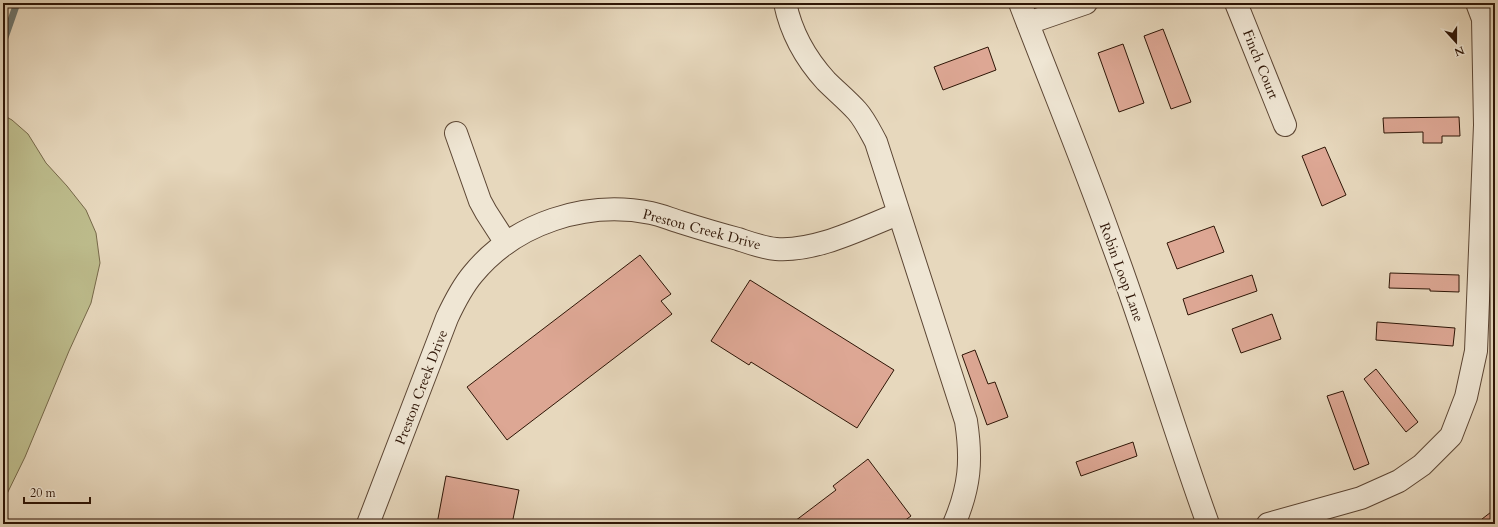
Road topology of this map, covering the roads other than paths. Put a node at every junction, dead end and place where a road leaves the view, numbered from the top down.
1 (785, 3) edge
2 (1086, 3) edge
3 (1236, 3) edge
4 (1478, 3) edge
5 (1024, 13) edge
6 (1285, 125) dead end
7 (456, 133) dead end
8 (898, 214) junction
9 (506, 242) junction
10 (368, 524) edge
11 (954, 524) edge
12 (1208, 524) edge
13 (1268, 524) edge

1 - 8 street
2 - 5 street
3 - 6 street, Finch Court
4 - 13 street
5 - 12 street, Robin Loop Lane
7 - 9 street
8 - 9 street, Preston Creek Drive
8 - 11 street
9 - 10 street, Preston Creek Drive

